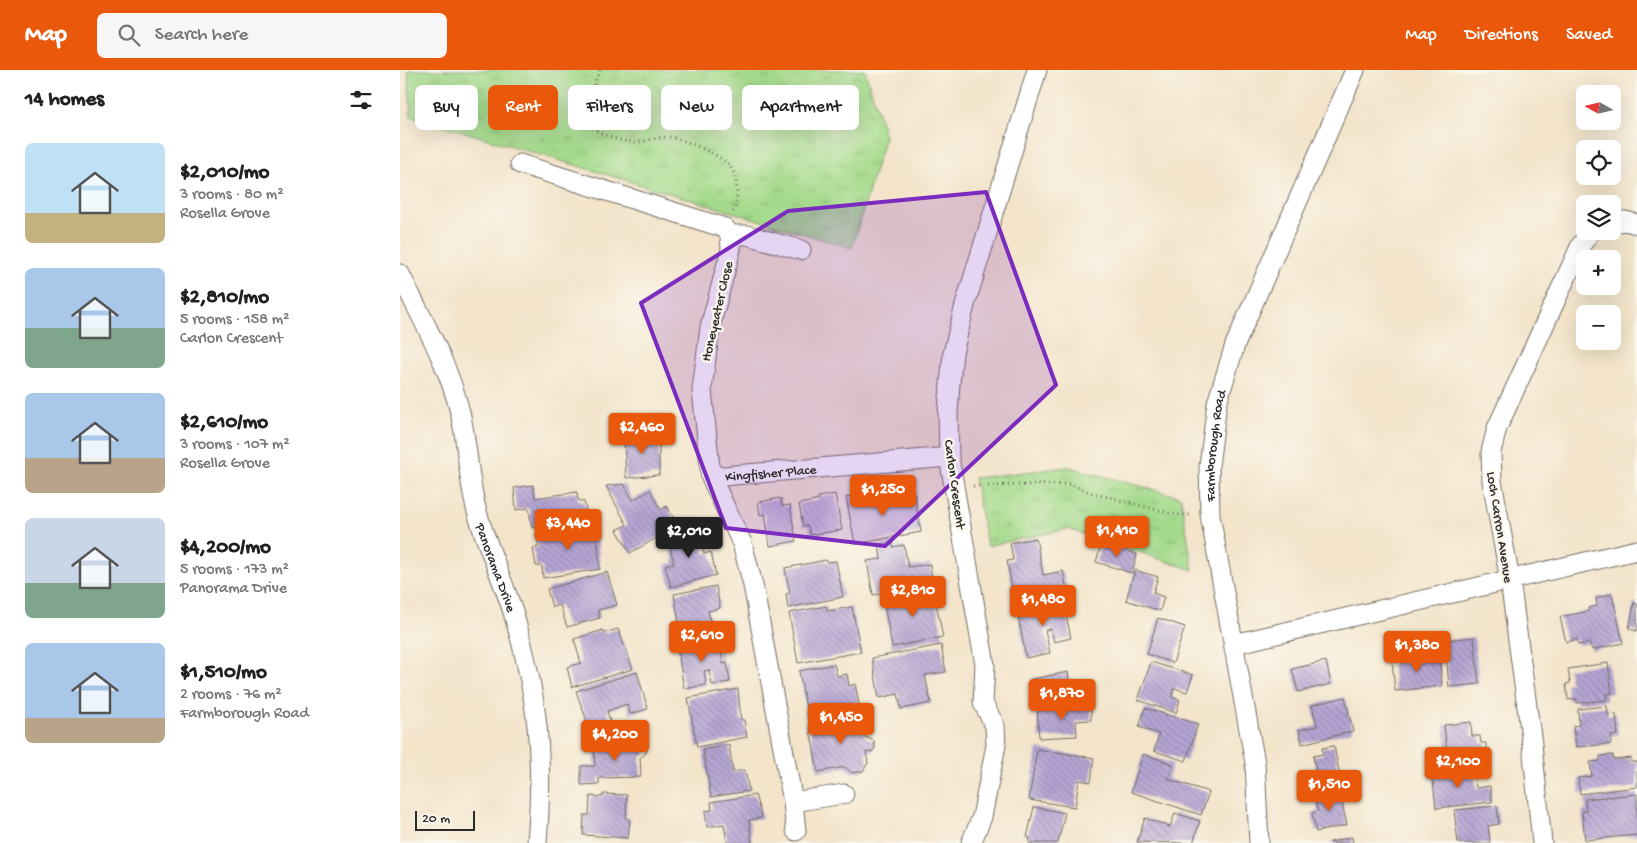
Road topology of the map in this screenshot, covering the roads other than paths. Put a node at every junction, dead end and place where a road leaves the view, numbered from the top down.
1 (1037, 70) edge
2 (1355, 70) edge
3 (520, 164) dead end
4 (1621, 222) edge
5 (1637, 224) edge
6 (727, 232) junction
7 (1585, 240) edge
8 (801, 250) dead end
9 (400, 274) edge
10 (407, 295) edge
11 (949, 457) junction
12 (711, 477) junction
13 (1637, 550) edge
14 (1510, 580) junction
15 (1234, 644) junction
16 (844, 794) dead end
17 (793, 802) junction
18 (796, 831) dead end
19 (537, 843) edge
20 (971, 843) edge
21 (1260, 843) edge
22 (1542, 843) edge

1 - 11 street, Carlon Crescent
2 - 15 street, Farmborough Road
3 - 6 street
4 - 5 street
6 - 8 street
6 - 12 street, Honeyeater Close
7 - 14 street, Loch Carron Avenue
9 - 10 street, Panorama Drive
10 - 19 street, Panorama Drive
11 - 12 street, Kingfisher Place
11 - 20 street, Carlon Crescent
12 - 17 street, Honeyeater Close
13 - 14 street
14 - 15 street
14 - 22 street, Loch Carron Avenue
15 - 21 street, Farmborough Road
16 - 17 street
17 - 18 street, Honeyeater Close

